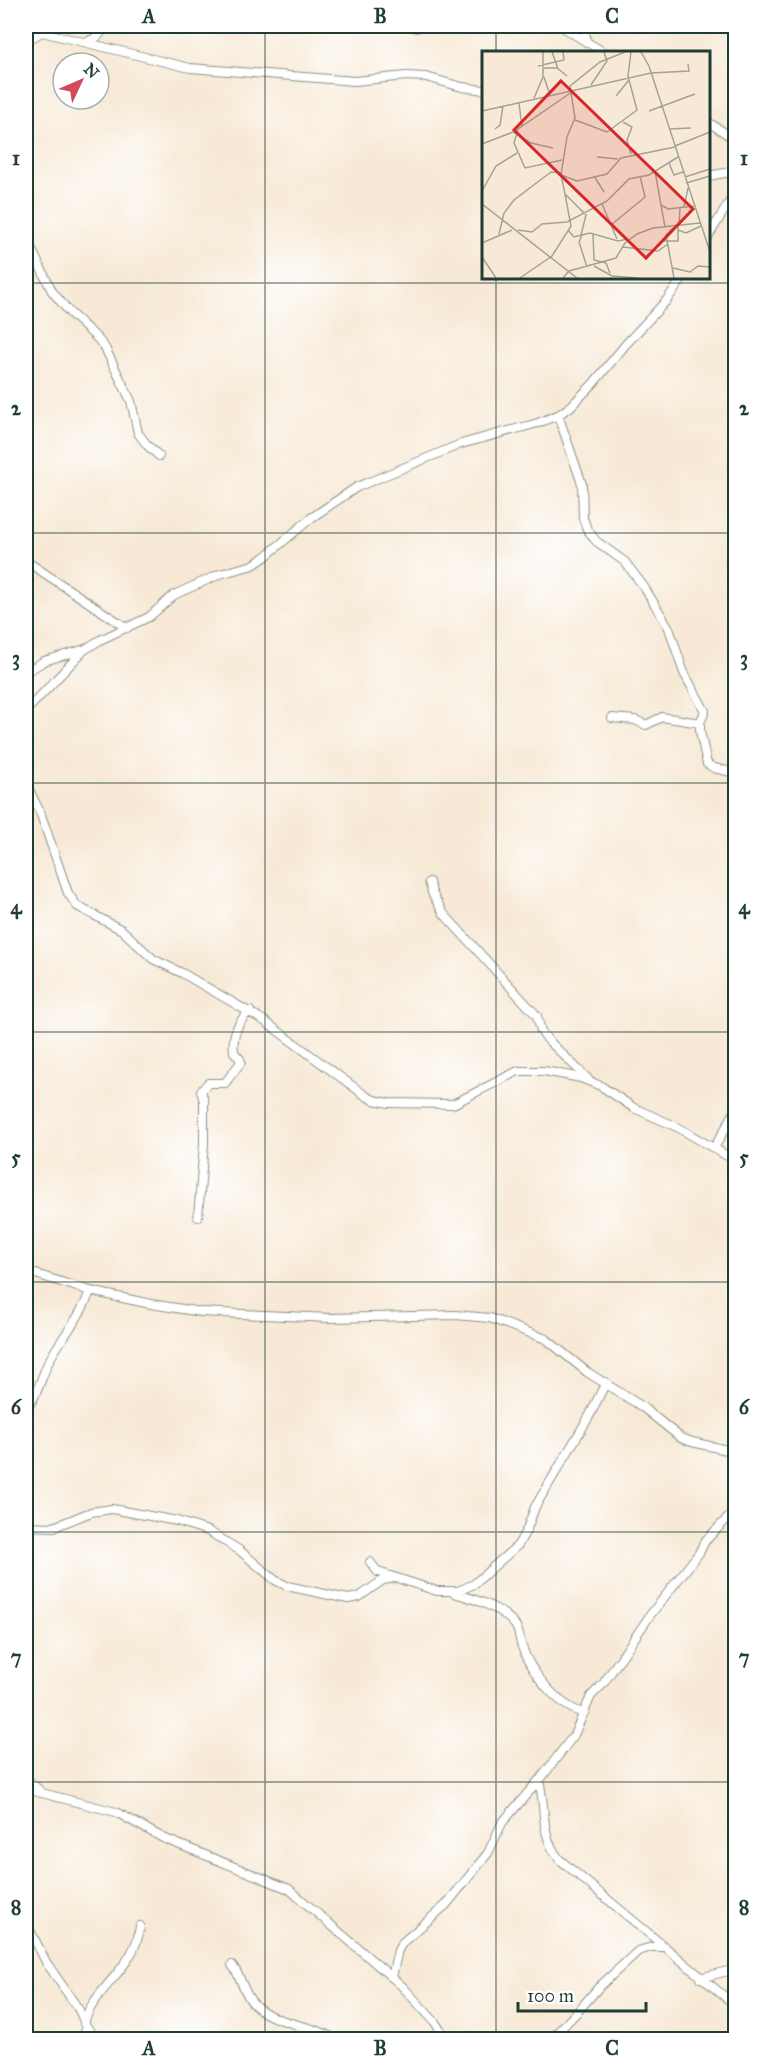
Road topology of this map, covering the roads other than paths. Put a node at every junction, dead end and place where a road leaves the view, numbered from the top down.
1 (107, 26) edge
2 (561, 26) edge
3 (584, 26) edge
4 (26, 28) edge
5 (42, 32) junction
6 (26, 40) edge
7 (87, 42) junction
8 (587, 43) junction
9 (601, 51) edge
10 (482, 90) edge
11 (710, 123) edge
12 (735, 140) edge
13 (735, 171) edge
14 (710, 176) edge
15 (735, 191) edge
16 (710, 234) edge
17 (26, 237) edge
18 (682, 279) edge
19 (558, 414) junction
20 (159, 456) dead end
21 (26, 561) edge
22 (127, 628) junction
23 (84, 650) junction
24 (26, 672) edge
25 (26, 711) edge
26 (612, 718) dead end
27 (700, 723) junction
28 (735, 773) edge
29 (26, 784) edge
30 (429, 882) dead end
31 (250, 1011) junction
32 (589, 1080) junction
33 (735, 1110) edge
34 (714, 1148) junction
35 (735, 1161) edge
36 (198, 1217) dead end
37 (26, 1271) edge
38 (90, 1291) junction
39 (606, 1382) junction
40 (26, 1409) edge
41 (735, 1452) edge
42 (735, 1510) edge
43 (26, 1526) edge
44 (370, 1562) dead end
45 (394, 1578) junction
46 (449, 1592) junction
47 (584, 1713) junction
48 (26, 1778) edge
49 (539, 1780) junction
50 (26, 1788) edge
51 (42, 1792) junction
52 (26, 1922) edge
53 (140, 1926) dead end
54 (665, 1947) junction
55 (232, 1965) dead end
56 (735, 1969) edge
57 (392, 1977) junction
58 (700, 1978) junction
59 (735, 2006) edge
60 (85, 2024) junction
61 (84, 2040) edge
62 (102, 2040) edge
63 (336, 2040) edge
64 (368, 2040) edge
65 (382, 2040) edge
66 (448, 2040) edge
67 (549, 2040) edge

1 - 7 street
2 - 8 street
3 - 8 street
4 - 5 street
5 - 6 street
5 - 7 street
7 - 10 street
8 - 9 street
11 - 12 street
13 - 14 street
15 - 16 street
17 - 20 street
18 - 19 street
19 - 22 street
19 - 27 street
21 - 22 street
22 - 23 street
23 - 24 street
23 - 25 street
26 - 27 street
27 - 28 street
29 - 31 street
30 - 32 street
31 - 32 street
31 - 36 street
32 - 34 street
33 - 34 street
34 - 35 street
37 - 38 street
38 - 39 street
38 - 40 street
39 - 41 street
39 - 46 street
42 - 47 street
43 - 45 street
44 - 45 street
45 - 46 street
46 - 47 street
47 - 49 street
48 - 51 street
49 - 54 street
49 - 57 street
50 - 51 street
51 - 57 street
52 - 60 street
53 - 60 street
54 - 58 street
54 - 67 street
55 - 63 street
56 - 58 street
57 - 66 street
58 - 59 street
60 - 61 street
60 - 62 street
64 - 65 street

